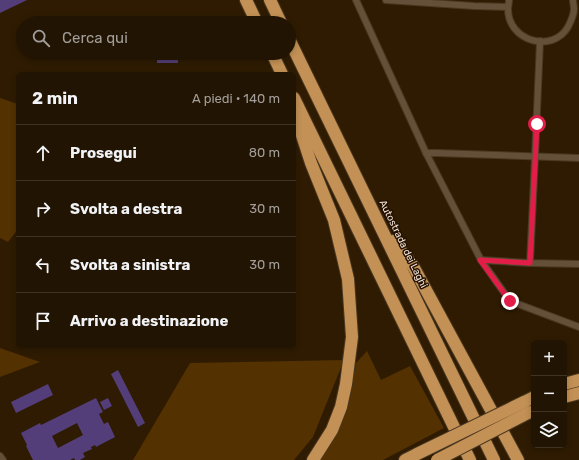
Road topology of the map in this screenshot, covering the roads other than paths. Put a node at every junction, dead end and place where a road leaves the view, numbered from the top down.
1 (246, 0) edge
2 (270, 0) edge
3 (356, 0) edge
4 (386, 0) edge
5 (573, 0) edge
6 (508, 3) edge
7 (576, 10) edge
8 (254, 16) edge
9 (278, 16) edge
10 (540, 41) junction
11 (296, 53) edge
12 (275, 60) edge
13 (281, 72) edge
14 (296, 102) edge
15 (296, 117) edge
16 (426, 153) junction
17 (535, 157) junction
18 (579, 158) edge
19 (378, 220) junction
20 (480, 260) junction
21 (530, 263) junction
22 (579, 264) edge
23 (579, 327) edge
24 (579, 380) edge
25 (567, 383) edge
26 (579, 392) edge
27 (567, 396) edge
28 (531, 405) edge
29 (0, 456) edge
30 (3, 460) edge
31 (313, 460) edge
32 (405, 460) edge
33 (437, 460) edge
34 (470, 460) edge
35 (494, 460) edge
36 (518, 460) edge

1 - 8 highway
2 - 9 highway
3 - 16 lane
4 - 6 lane
5 - 7 lane
6 - 10 lane
7 - 10 lane
10 - 17 lane
11 - 19 highway, Autostrada dei Laghi
12 - 13 highway
14 - 34 highway
15 - 31 highway
16 - 17 lane
16 - 20 lane
17 - 18 lane
17 - 21 lane
19 - 35 highway, Autostrada dei Laghi
19 - 36 highway
20 - 21 lane
20 - 23 lane
21 - 22 lane
24 - 25 highway
26 - 27 highway
28 - 32 highway, bridge
28 - 33 highway, bridge
29 - 30 lane

